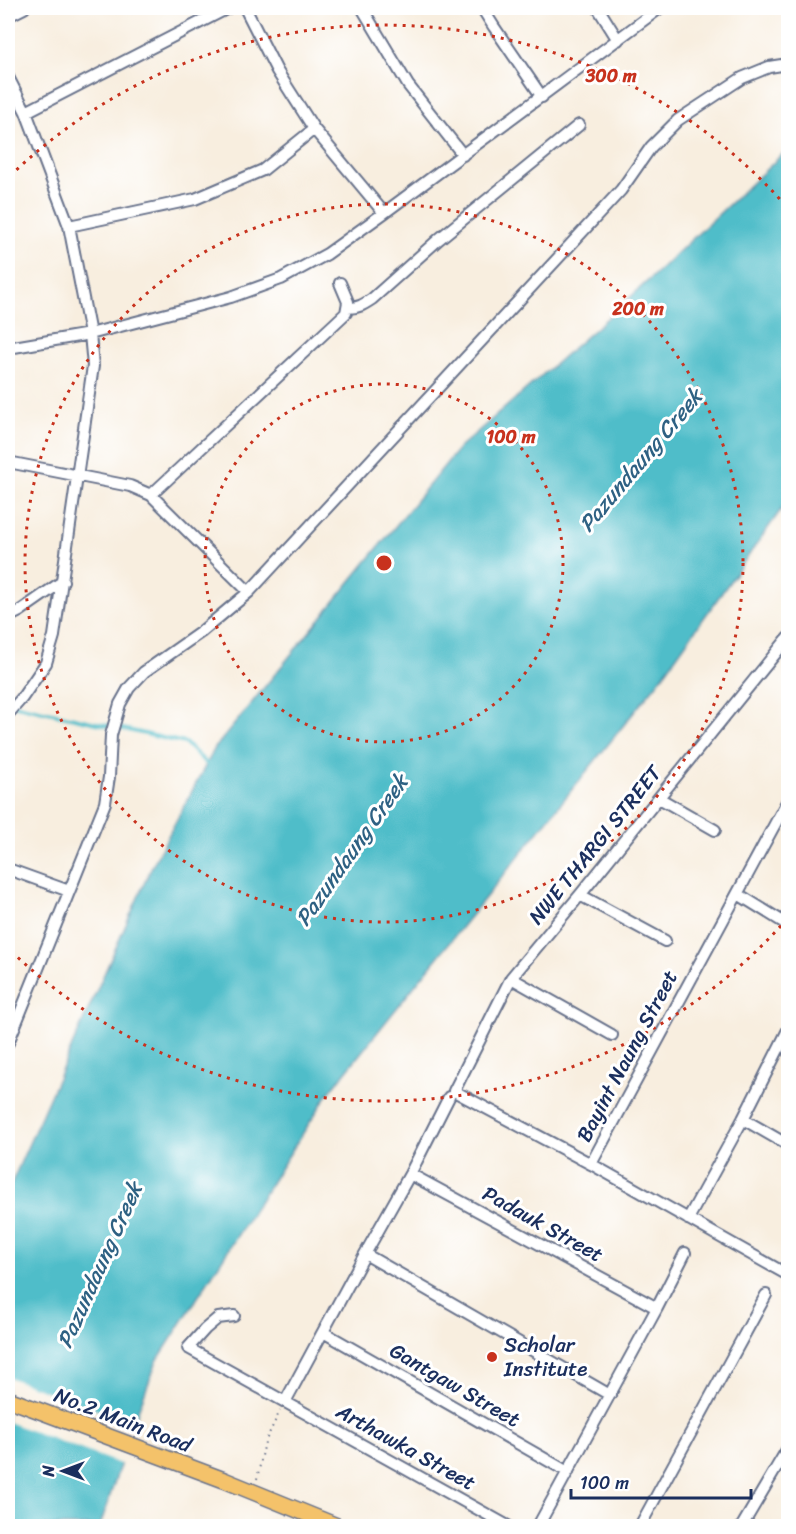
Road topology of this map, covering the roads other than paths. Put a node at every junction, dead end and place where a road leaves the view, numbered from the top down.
1 (24, 8) edge
2 (228, 8) edge
3 (245, 8) edge
4 (362, 8) edge
5 (482, 8) edge
6 (598, 8) edge
7 (660, 8) edge
8 (8, 16) edge
9 (618, 40) junction
10 (789, 64) edge
11 (8, 77) edge
12 (542, 97) junction
13 (26, 112) junction
14 (579, 125) dead end
15 (314, 129) junction
16 (463, 155) junction
17 (384, 213) junction
18 (69, 226) junction
19 (340, 283) dead end
20 (348, 308) junction
21 (90, 334) junction
22 (8, 348) edge
23 (8, 462) edge
24 (78, 476) junction
25 (151, 495) junction
26 (63, 581) junction
27 (249, 592) junction
28 (8, 617) edge
29 (789, 638) edge
30 (8, 714) edge
31 (659, 798) junction
32 (789, 800) edge
33 (785, 816) edge
34 (715, 830) dead end
35 (8, 869) edge
36 (69, 891) junction
37 (738, 894) junction
38 (580, 895) junction
39 (789, 925) edge
40 (665, 941) dead end
41 (511, 978) junction
42 (612, 1035) dead end
43 (787, 1036) edge
44 (8, 1043) edge
45 (452, 1094) junction
46 (743, 1119) junction
47 (789, 1145) edge
48 (591, 1164) junction
49 (410, 1174) junction
50 (688, 1219) junction
51 (685, 1253) dead end
52 (365, 1254) junction
53 (789, 1275) edge
54 (766, 1294) dead end
55 (657, 1308) junction
56 (234, 1316) dead end
57 (324, 1332) junction
58 (610, 1395) junction
59 (8, 1400) edge
60 (285, 1402) junction
61 (789, 1448) edge
62 (568, 1472) junction
63 (338, 1527) edge
64 (508, 1527) edge
65 (538, 1527) edge
66 (640, 1527) edge
67 (742, 1527) edge

1 - 8 street
2 - 13 street
3 - 15 street
4 - 16 street
5 - 12 street
6 - 9 street
7 - 9 street
9 - 12 street
10 - 27 street
11 - 13 street
12 - 16 street
13 - 18 street
14 - 20 street
15 - 17 street
15 - 18 street
16 - 17 street
17 - 21 street
18 - 21 street
19 - 20 street
20 - 25 street
21 - 22 street
21 - 24 street
23 - 24 street
24 - 25 street
24 - 26 street
25 - 27 street
26 - 28 street
26 - 30 street
27 - 36 street
29 - 31 street, NWE THARGI STREET
31 - 34 street
31 - 38 street, NWE THARGI STREET
32 - 33 street, Bayint Naung Street
33 - 37 street, Bayint Naung Street
35 - 36 street
36 - 44 street
37 - 39 street
37 - 48 street, Bayint Naung Street
38 - 40 street
38 - 41 street, NWE THARGI STREET
41 - 42 street
41 - 45 street, NWE THARGI STREET
43 - 46 street
45 - 48 street
45 - 49 street, NWE THARGI STREET
46 - 47 street
46 - 50 street
48 - 50 street, Bayint Naung Street
49 - 52 street, NWE THARGI STREET
49 - 55 street, Padauk Street
50 - 53 street, Bayint Naung Street
51 - 55 street
52 - 57 street, NWE THARGI STREET
52 - 58 street
54 - 66 street
55 - 58 street
56 - 60 street, Arthawka Street
57 - 60 street, NWE THARGI STREET
57 - 62 street, Gantgaw Street
58 - 62 street
59 - 63 main road, No.2 Main Road
60 - 64 street, Arthawka Street
61 - 67 street
62 - 65 street

